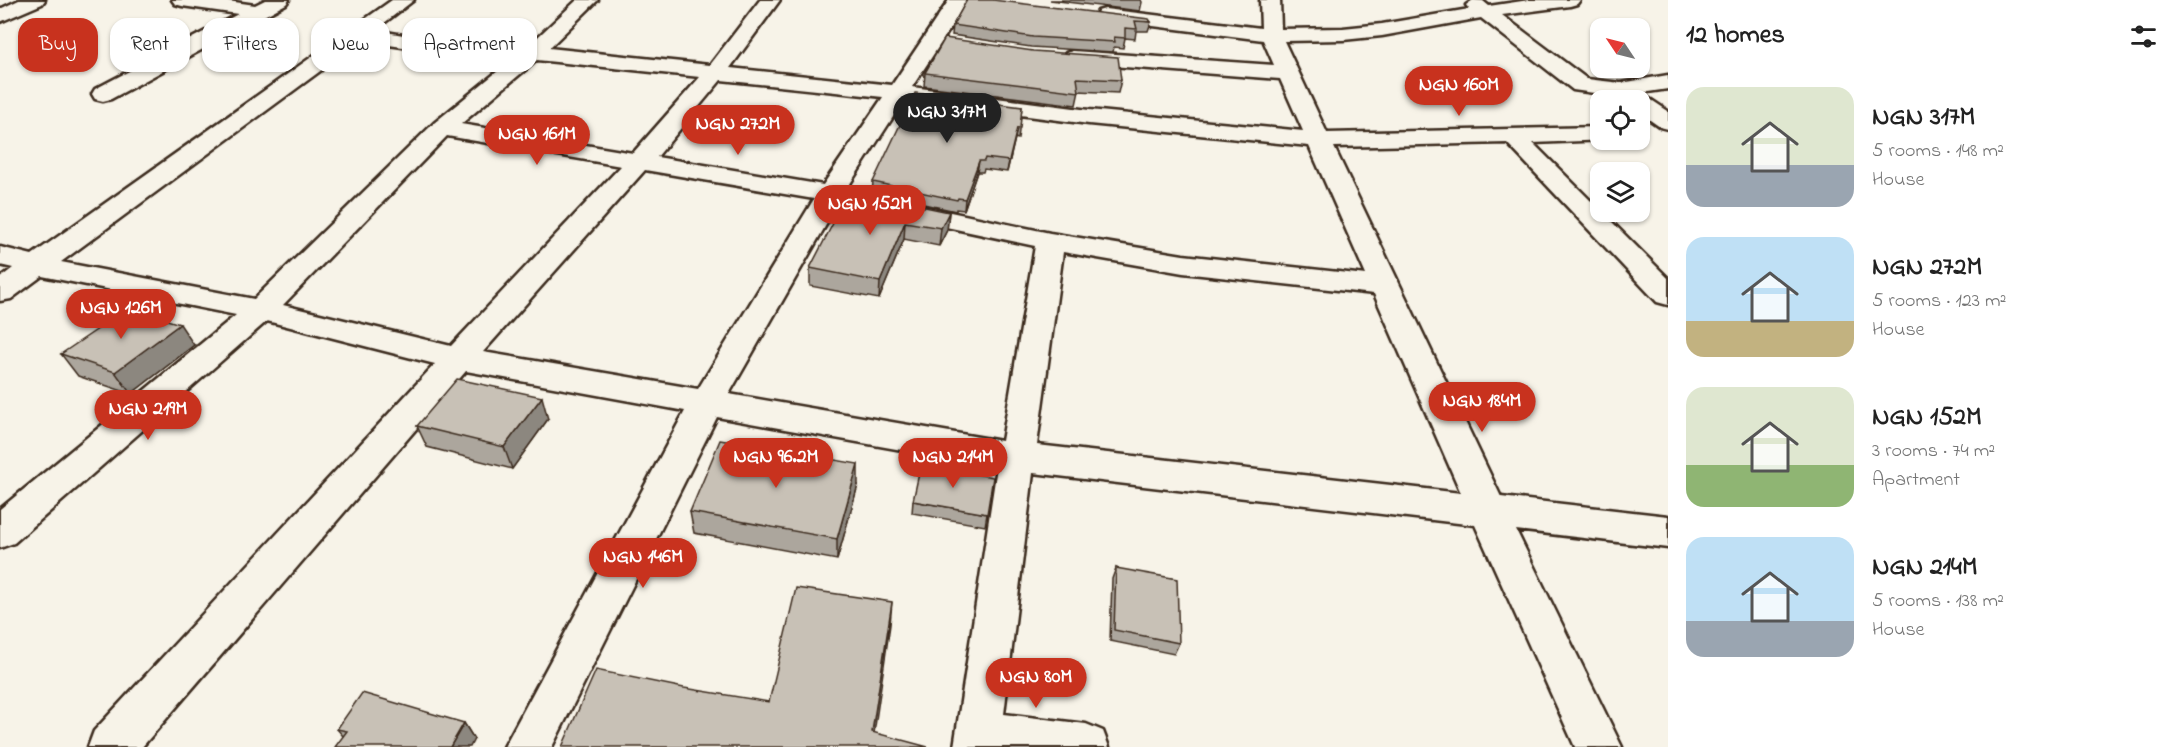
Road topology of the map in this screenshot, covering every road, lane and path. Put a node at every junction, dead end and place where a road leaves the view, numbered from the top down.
1 (34, 0) edge
2 (182, 0) edge
3 (279, 0) edge
4 (404, 0) edge
5 (588, 0) edge
6 (770, 0) edge
7 (959, 0) edge
8 (1270, 0) edge
9 (1570, 0) edge
10 (219, 2) edge
11 (1477, 6) edge
12 (257, 10) junction
13 (1086, 12) edge
14 (0, 16) edge
15 (380, 18) edge
16 (1271, 34) junction
17 (934, 40) junction
18 (956, 44) edge
19 (537, 48) edge
20 (537, 54) edge
21 (1054, 56) edge
22 (311, 68) edge
23 (509, 72) edge
24 (716, 72) junction
25 (1288, 73) junction
26 (1668, 82) edge
27 (1603, 90) edge
28 (1650, 90) edge
29 (897, 92) junction
30 (103, 94) dead end
31 (1650, 110) edge
32 (1668, 122) edge
33 (442, 128) junction
34 (1668, 132) edge
35 (1650, 133) edge
36 (1590, 134) edge
37 (1514, 137) junction
38 (1319, 140) junction
39 (639, 162) junction
40 (830, 194) junction
41 (1050, 241) junction
42 (0, 256) edge
43 (38, 266) junction
44 (1385, 285) junction
45 (0, 292) edge
46 (1668, 295) edge
47 (261, 310) junction
48 (458, 359) junction
49 (706, 404) junction
50 (1017, 457) junction
51 (1488, 511) junction
52 (0, 532) edge
53 (1668, 532) edge
54 (977, 741) edge
55 (111, 747) edge
56 (527, 747) edge
57 (1086, 747) edge
58 (1599, 747) edge

1 - 14 street
2 - 10 street
3 - 12 street
4 - 15 street
5 - 19 street
6 - 24 street
7 - 17 street
8 - 16 street
9 - 11 street
10 - 12 street
11 - 16 street
11 - 27 street
12 - 30 street
13 - 16 street
16 - 25 street
17 - 18 street
17 - 29 street
20 - 24 street
21 - 25 street
22 - 43 street
23 - 33 street
24 - 29 street
24 - 39 street
25 - 38 street
26 - 28 street
29 - 38 street
29 - 40 street
31 - 32 street
33 - 39 street
33 - 47 street
34 - 35 street
36 - 37 street
37 - 38 street
37 - 46 street
38 - 44 street
39 - 40 street
39 - 48 street
40 - 41 street
40 - 49 street
41 - 44 street
41 - 50 street
42 - 43 street
43 - 45 street
43 - 47 street
44 - 51 street
47 - 48 street
47 - 52 street
48 - 49 street
48 - 55 street
49 - 50 street
49 - 56 street
50 - 51 street
50 - 54 street
51 - 53 street
51 - 58 street
54 - 57 street

